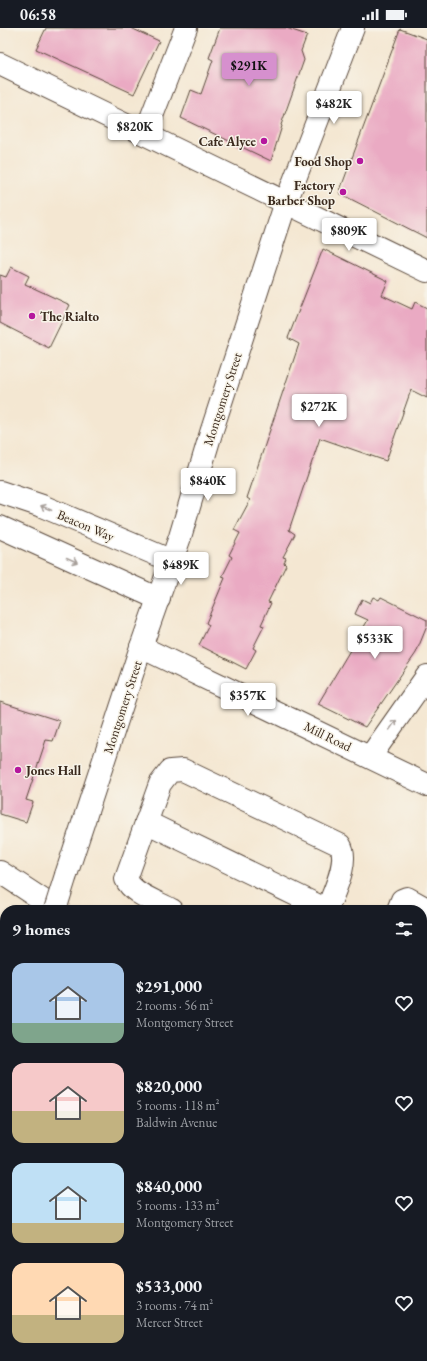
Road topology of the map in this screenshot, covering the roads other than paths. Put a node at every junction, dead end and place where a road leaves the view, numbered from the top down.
1 (186, 28) edge
2 (353, 28) edge
3 (0, 64) edge
4 (145, 134) junction
5 (286, 202) junction
6 (427, 271) edge
7 (0, 492) edge
8 (0, 527) edge
9 (172, 561) junction
10 (159, 599) junction
11 (141, 647) junction
12 (427, 676) edge
13 (370, 757) junction
14 (427, 785) edge
15 (146, 822) junction
16 (0, 872) edge
17 (50, 905) edge
18 (57, 905) edge
19 (163, 905) edge
20 (317, 905) edge
21 (329, 905) edge
22 (400, 905) edge
23 (420, 905) edge

1 - 4 street
2 - 5 street, Montgomery Street
3 - 4 street
4 - 5 street
5 - 6 street
5 - 9 street, Montgomery Street
9 -> 7 street, Beacon Way
8 -> 10 street
9 - 10 street, Montgomery Street
10 - 11 street, Montgomery Street
11 - 13 street, Mill Road
11 - 18 street, Montgomery Street, bridge
13 -> 12 street
13 - 14 street, Mill Road
15 - 19 street
15 - 20 street
15 - 21 street
16 - 17 street
22 - 23 street

